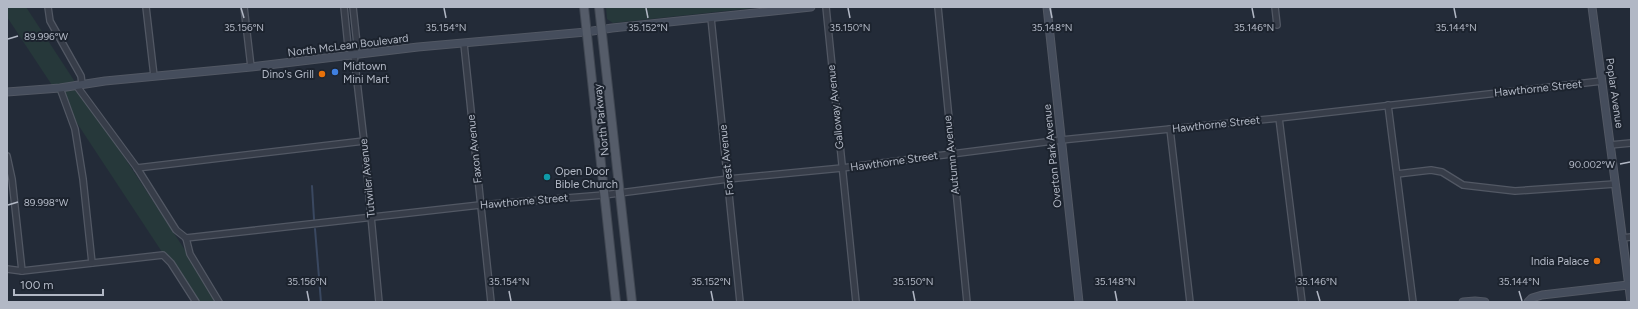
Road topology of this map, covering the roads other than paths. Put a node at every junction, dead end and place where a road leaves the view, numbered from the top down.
1 (48, 7) edge
2 (146, 7) edge
3 (244, 7) edge
4 (344, 7) edge
5 (353, 7) edge
6 (584, 7) edge
7 (600, 7) edge
8 (811, 7) edge
9 (826, 7) edge
10 (938, 7) edge
11 (1046, 7) edge
12 (1275, 7) edge
13 (1592, 7) edge
14 (711, 18) junction
15 (1277, 25) dead end
16 (602, 29) junction
17 (586, 32) junction
18 (464, 44) junction
19 (354, 55) junction
20 (251, 67) junction
21 (154, 76) junction
22 (1602, 81) junction
23 (79, 85) junction
24 (60, 88) junction
25 (7, 92) edge
26 (1388, 105) junction
27 (1279, 118) junction
28 (1170, 129) junction
29 (1061, 140) junction
30 (364, 141) junction
31 (1631, 142) edge
32 (1610, 145) junction
33 (951, 153) junction
34 (7, 156) edge
35 (137, 168) junction
36 (842, 168) junction
37 (1397, 174) junction
38 (728, 179) junction
39 (1615, 184) junction
40 (620, 192) junction
41 (604, 195) junction
42 (480, 205) junction
43 (371, 218) junction
44 (1631, 237) edge
45 (186, 238) junction
46 (1622, 238) junction
47 (92, 263) junction
48 (7, 269) edge
49 (22, 271) junction
50 (1628, 285) junction
51 (196, 302) edge
52 (219, 302) edge
53 (379, 302) edge
54 (491, 302) edge
55 (616, 302) edge
56 (632, 302) edge
57 (740, 302) edge
58 (856, 302) edge
59 (967, 302) edge
60 (1079, 302) edge
61 (1190, 302) edge
62 (1302, 302) edge
63 (1414, 302) edge
64 (1463, 302) edge
65 (1485, 302) edge
66 (1528, 302) edge
67 (1631, 302) edge

1 - 23 street
2 - 21 street
3 - 20 street
4 - 19 street, Tutwiler Avenue
5 - 19 street, Tutwiler Avenue
6 - 17 main road, North Parkway
7 - 16 main road, North Parkway
8 - 14 main road, North McLean Boulevard
9 - 36 street, Galloway Avenue
10 - 33 street, Autumn Avenue
11 - 29 main road, Overton Park Avenue
12 - 15 street
13 - 22 main road, Poplar Avenue
14 - 16 main road, North McLean Boulevard
14 - 38 street, Forest Avenue
16 - 17 main road, North McLean Boulevard
16 - 40 main road, North Parkway
17 - 18 main road, North McLean Boulevard
17 - 41 main road, North Parkway
18 - 19 main road, North McLean Boulevard
18 - 42 street, Faxon Avenue
19 - 20 main road, North McLean Boulevard
19 - 30 street, Tutwiler Avenue
20 - 21 main road, North McLean Boulevard
21 - 23 main road, North McLean Boulevard
22 - 26 street, Hawthorne Street
22 - 32 main road, Poplar Avenue
23 - 24 main road, North McLean Boulevard
23 - 35 street
24 - 25 main road, North McLean Boulevard
24 - 47 street
26 - 27 street, Hawthorne Street
26 - 37 street
27 - 28 street, Hawthorne Street
27 - 62 street
28 - 29 street, Hawthorne Street
28 - 61 street
29 - 33 street, Hawthorne Street
29 - 60 main road, Overton Park Avenue
30 - 35 street
30 - 43 street, Tutwiler Avenue
31 - 32 street
32 - 39 main road, Poplar Avenue
33 - 36 street, Hawthorne Street
33 - 59 street, Autumn Avenue
34 - 49 street
35 - 45 street
36 - 38 street, Hawthorne Street
36 - 58 street, Galloway Avenue
37 - 39 street
37 - 63 street
38 - 40 street, Hawthorne Street
38 - 57 street, Forest Avenue
39 - 46 main road, Poplar Avenue
40 - 41 street, Hawthorne Street
40 - 56 main road, North Parkway
41 - 42 street, Hawthorne Street
41 - 55 main road, North Parkway
42 - 43 street, Hawthorne Street
42 - 54 street, Faxon Avenue
43 - 45 street, Hawthorne Street
43 - 53 street, Tutwiler Avenue
44 - 46 street
45 - 52 street
46 - 50 main road, Poplar Avenue
47 - 49 street
47 - 51 street
48 - 49 street
50 - 66 main road
50 - 67 main road, Poplar Avenue
64 - 65 main road

